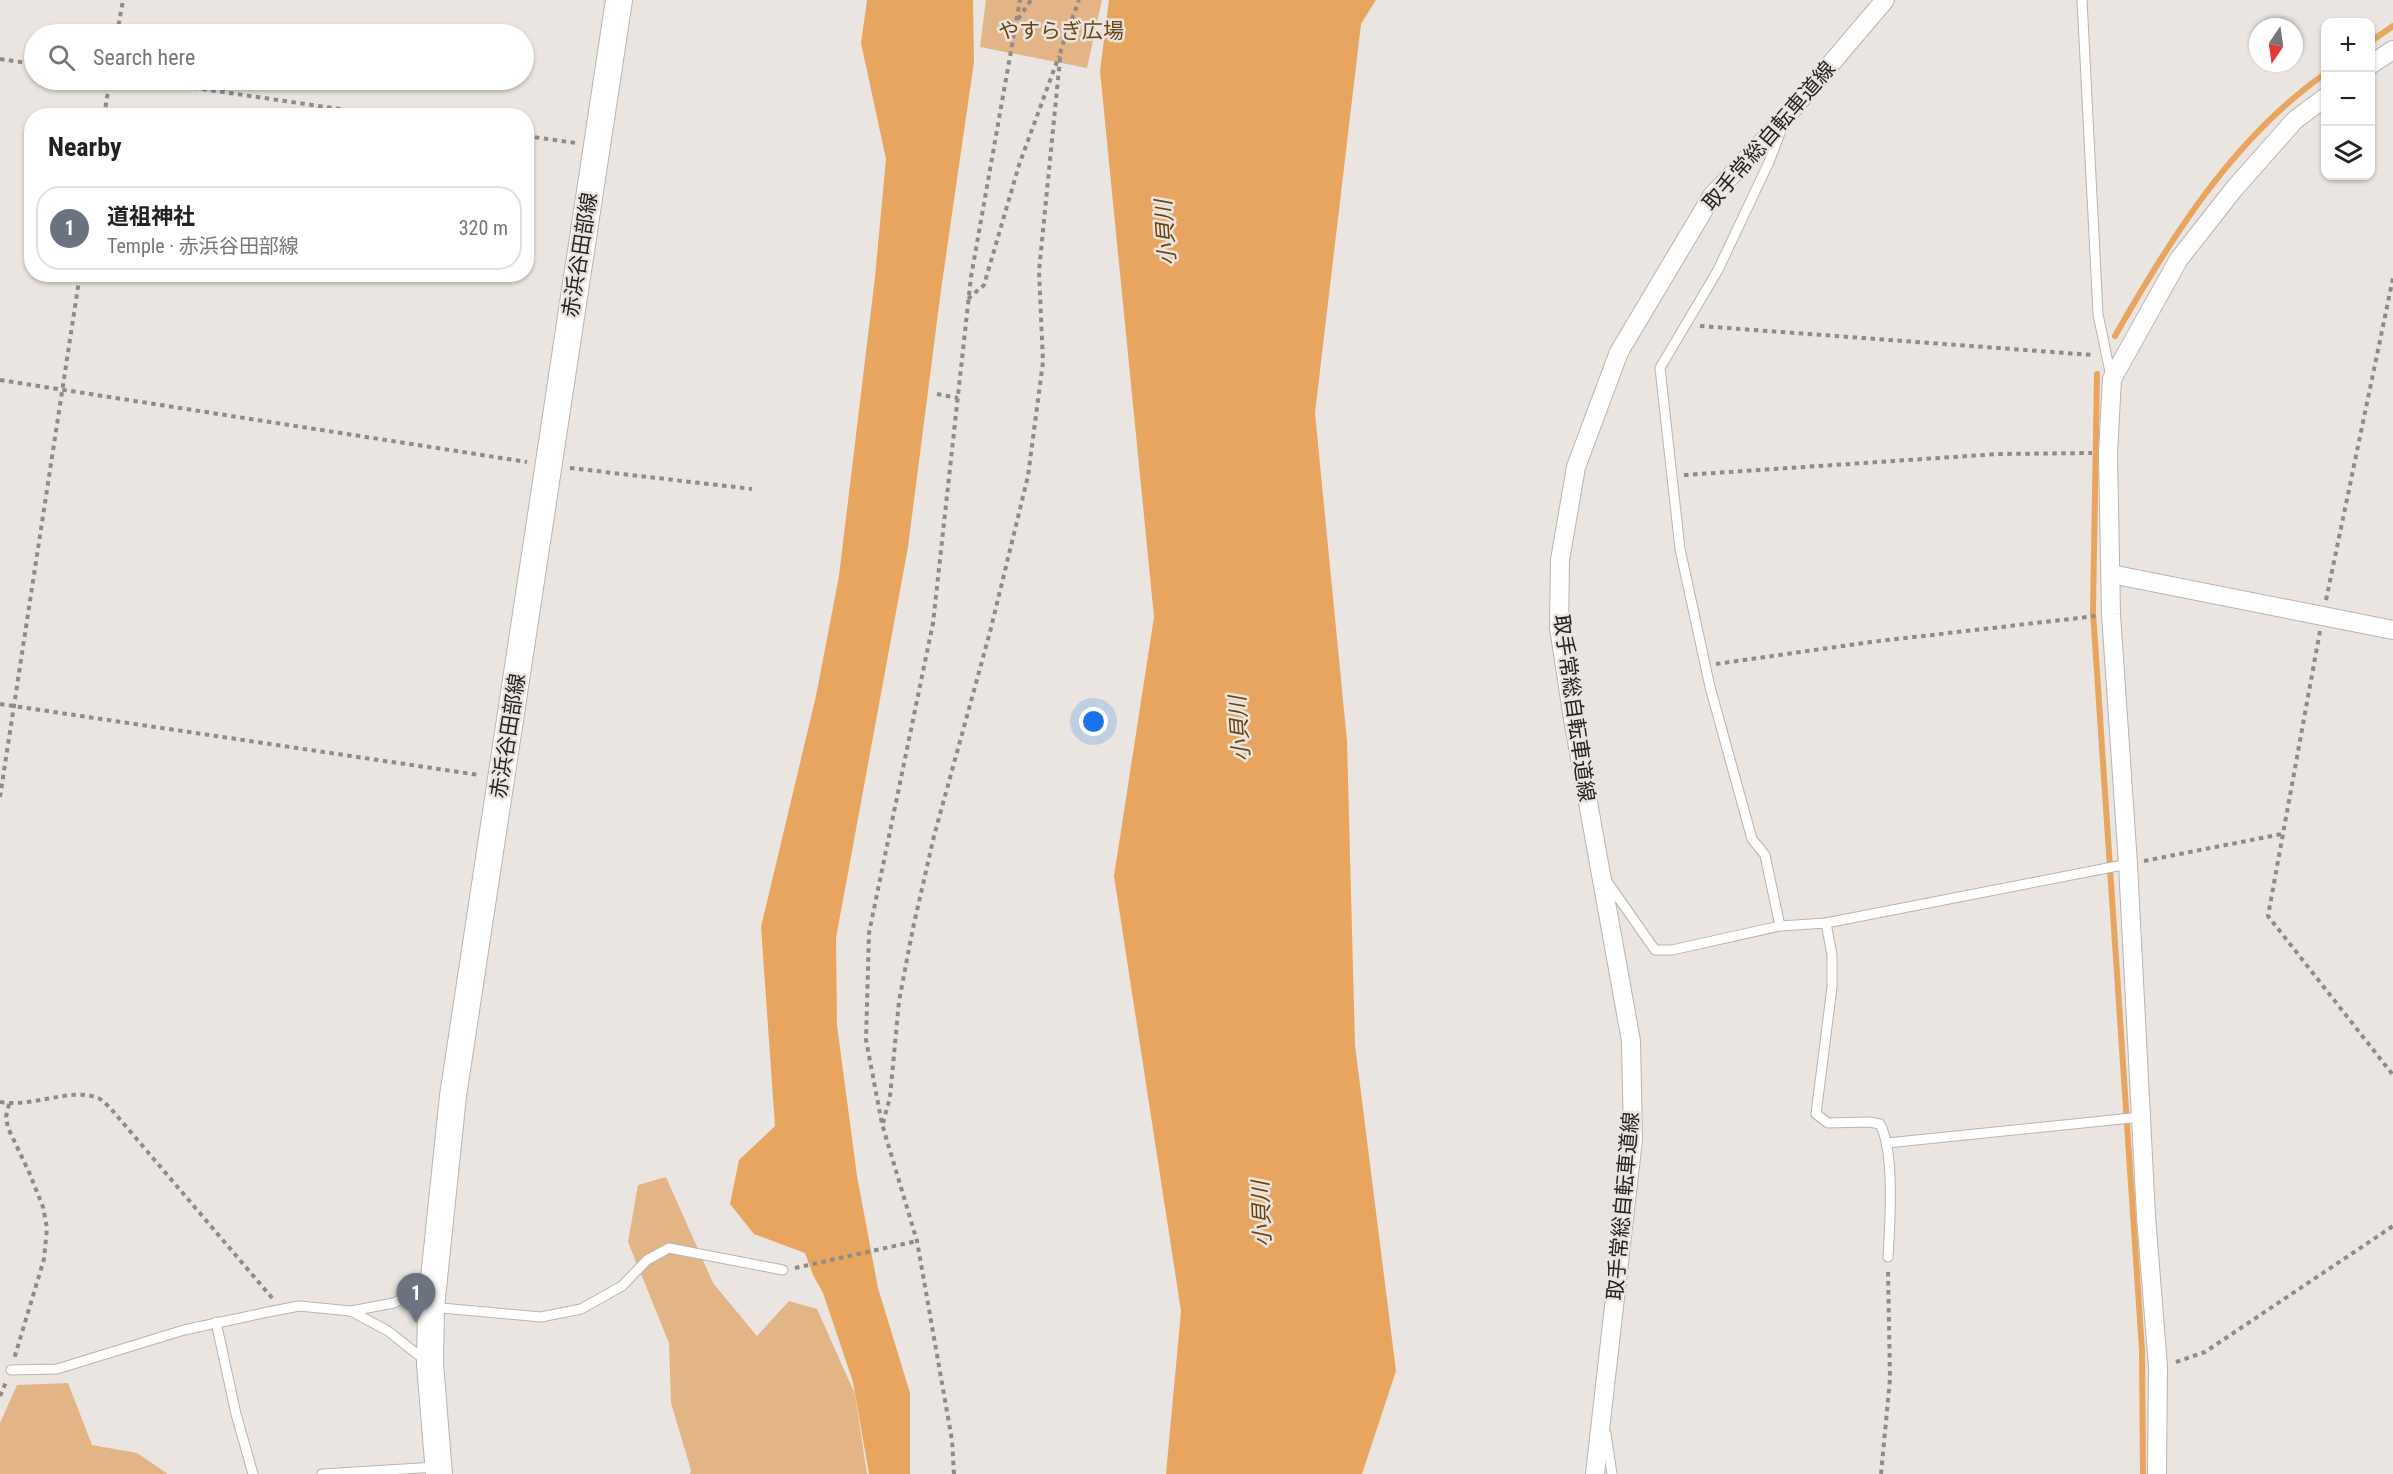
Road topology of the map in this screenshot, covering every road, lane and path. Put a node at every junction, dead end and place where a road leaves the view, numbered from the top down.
1 (123, 0) edge
2 (619, 0) edge
3 (1020, 0) edge
4 (1031, 0) edge
5 (1079, 0) edge
6 (1886, 0) edge
7 (2082, 0) edge
8 (1017, 21) junction
9 (119, 24) edge
10 (1061, 49) junction
11 (2393, 50) edge
12 (0, 59) edge
13 (2375, 62) edge
14 (24, 63) edge
15 (108, 90) edge
16 (209, 90) edge
17 (2321, 100) edge
18 (105, 108) edge
19 (333, 108) edge
20 (1783, 120) junction
21 (534, 137) edge
22 (597, 146) junction
23 (2393, 278) edge
24 (79, 282) edge
25 (968, 300) junction
26 (1684, 325) junction
27 (2106, 356) junction
28 (0, 380) edge
29 (2112, 380) junction
30 (63, 390) junction
31 (938, 394) dead end
32 (958, 398) junction
33 (2108, 453) junction
34 (549, 465) junction
35 (1672, 476) junction
36 (752, 489) dead end
37 (2111, 574) junction
38 (2111, 615) junction
39 (2323, 616) junction
40 (2393, 630) edge
41 (1704, 666) junction
42 (0, 704) edge
43 (15, 707) junction
44 (501, 779) junction
45 (0, 797) edge
46 (2282, 834) junction
47 (2128, 864) junction
48 (1600, 870) junction
49 (1827, 923) junction
50 (1780, 926) junction
51 (2393, 1075) edge
52 (0, 1102) edge
53 (9, 1104) junction
54 (2141, 1117) junction
55 (882, 1124) junction
56 (1887, 1143) junction
57 (2393, 1226) edge
58 (917, 1241) junction
59 (1888, 1257) joint
60 (803, 1267) dead end
61 (783, 1270) dead end
62 (433, 1281) junction
63 (299, 1306) junction
64 (431, 1307) junction
65 (351, 1311) junction
66 (216, 1322) junction
67 (430, 1364) junction
68 (2158, 1367) junction
69 (11, 1370) junction
70 (0, 1396) edge
71 (1602, 1408) junction
72 (438, 1470) edge
73 (253, 1474) edge
74 (322, 1474) edge
75 (954, 1474) edge
76 (1595, 1474) edge
77 (1612, 1474) edge
78 (1881, 1474) edge
79 (2157, 1474) edge

1 - 9 path
2 - 22 main road, 赤浜谷田部線
3 - 8 path
4 - 8 path
5 - 10 path
6 - 20 street, 取手常総自転車道線
7 - 27 lane
8 - 25 path
10 - 25 path
10 - 55 path
11 - 13 street
12 - 14 path
15 - 18 path
16 - 19 path
17 - 29 street
20 - 26 lane
20 - 48 street, 取手常総自転車道線
21 - 22 path
22 - 34 main road, 赤浜谷田部線
23 - 39 path
24 - 30 path
25 - 32 path
26 - 27 path
26 - 35 lane
27 - 29 lane
28 - 30 path
29 - 33 street
30 - 34 path
30 - 43 path
31 - 32 path
32 - 55 path
33 - 35 path
33 - 37 street
34 - 36 path
34 - 44 main road, 赤浜谷田部線
35 - 41 lane
37 - 38 street
37 - 39 street
38 - 41 path
38 - 47 street
39 - 40 street
39 - 46 path
41 - 50 lane
42 - 43 path
43 - 44 path
43 - 45 path
44 - 62 main road, 赤浜谷田部線
46 - 47 path
46 - 51 path
47 - 49 lane
47 - 54 street
48 - 50 lane
48 - 71 street, 取手常総自転車道線
49 - 50 lane
49 - 56 lane
52 - 53 path
53 - 63 path
53 - 69 path
54 - 56 lane
54 - 68 street
55 - 58 path
56 - 59 lane
57 - 68 path
58 - 60 path
58 - 75 path
59 - 78 path
61 - 64 lane
62 - 64 main road, 赤浜谷田部線
62 - 65 lane
63 - 65 lane
63 - 66 lane
64 - 67 main road, 赤浜谷田部線
65 - 67 lane
66 - 69 lane
66 - 73 lane
67 - 72 main road, 赤浜谷田部線
68 - 79 street
69 - 70 path
71 - 76 street, 取手常総自転車道線
71 - 77 lane
72 - 74 lane

